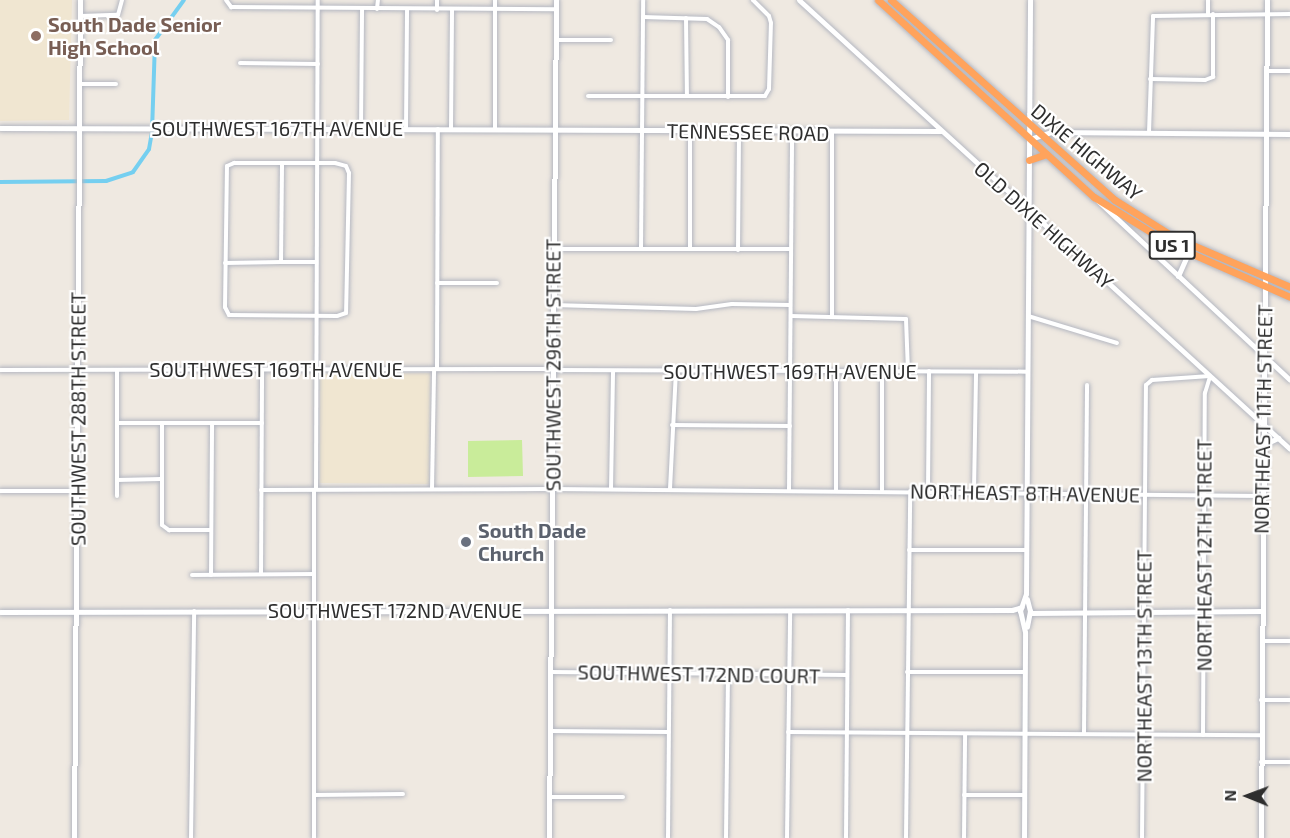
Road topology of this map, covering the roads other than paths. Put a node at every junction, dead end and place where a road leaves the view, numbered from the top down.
1 (80, 0) edge
2 (122, 0) edge
3 (318, 0) edge
4 (378, 0) edge
5 (437, 0) edge
6 (495, 0) edge
7 (556, 0) edge
8 (643, 0) edge
9 (753, 0) edge
10 (799, 0) edge
11 (878, 0) edge
12 (885, 0) edge
13 (891, 0) edge
14 (1030, 0) edge
15 (1208, 0) edge
16 (1267, 0) edge
17 (226, 2) edge
18 (318, 8) junction
19 (362, 9) junction
20 (377, 9) junction
21 (407, 9) junction
22 (556, 9) junction
23 (901, 9) junction
24 (437, 10) junction
25 (452, 10) junction
26 (496, 10) junction
27 (1211, 14) junction
28 (1267, 14) junction
29 (1290, 14) edge
30 (80, 16) junction
31 (643, 17) junction
32 (686, 18) junction
33 (905, 25) junction
34 (555, 40) junction
35 (610, 40) dead end
36 (950, 54) junction
37 (240, 63) dead end
38 (318, 64) junction
39 (1267, 71) junction
40 (1290, 71) edge
41 (1150, 79) junction
42 (79, 84) junction
43 (116, 84) dead end
44 (588, 96) dead end
45 (642, 96) junction
46 (687, 96) junction
47 (728, 97) junction
48 (984, 97) junction
49 (1029, 123) junction
50 (0, 128) edge
51 (79, 128) junction
52 (317, 128) junction
53 (362, 129) junction
54 (406, 129) junction
55 (438, 129) junction
56 (451, 129) junction
57 (495, 129) junction
58 (554, 130) junction
59 (642, 131) junction
60 (690, 131) junction
61 (941, 131) junction
62 (740, 132) junction
63 (792, 132) junction
64 (832, 133) junction
65 (1149, 133) junction
66 (1266, 134) junction
67 (1290, 134) edge
68 (1038, 135) junction
69 (1030, 139) junction
70 (1046, 153) junction
71 (1029, 160) junction
72 (282, 163) junction
73 (317, 163) junction
74 (1094, 197) junction
75 (1029, 212) junction
76 (1041, 224) junction
77 (1028, 233) junction
78 (1192, 245) junction
79 (553, 249) junction
80 (641, 249) junction
81 (690, 249) junction
82 (790, 249) junction
83 (738, 250) junction
84 (1189, 254) junction
85 (225, 262) junction
86 (281, 262) junction
87 (316, 262) junction
88 (1178, 276) junction
89 (1264, 276) junction
90 (437, 283) junction
91 (497, 283) dead end
92 (1264, 286) junction
93 (1290, 287) edge
94 (1290, 297) edge
95 (553, 305) junction
96 (790, 305) junction
97 (316, 316) junction
98 (791, 316) junction
99 (832, 316) junction
100 (1027, 316) junction
101 (1116, 343) dead end
102 (1264, 353) junction
103 (316, 369) junction
104 (435, 369) junction
105 (0, 370) edge
106 (117, 370) junction
107 (262, 370) junction
108 (553, 370) junction
109 (613, 370) junction
110 (676, 370) junction
111 (78, 371) junction
112 (790, 371) junction
113 (836, 371) junction
114 (882, 371) junction
115 (908, 371) junction
116 (929, 371) junction
117 (976, 372) junction
118 (1027, 372) junction
119 (1210, 376) junction
120 (1290, 380) edge
121 (1087, 385) dead end
122 (117, 423) junction
123 (162, 423) junction
124 (212, 423) junction
125 (262, 423) junction
126 (672, 425) junction
127 (1263, 425) junction
128 (790, 426) junction
129 (1278, 438) junction
130 (1263, 445) junction
131 (1290, 449) edge
132 (161, 479) junction
133 (117, 480) junction
134 (315, 489) junction
135 (432, 489) junction
136 (552, 489) junction
137 (611, 489) junction
138 (670, 489) junction
139 (261, 490) junction
140 (789, 490) junction
141 (836, 490) junction
142 (0, 491) edge
143 (77, 491) junction
144 (882, 491) junction
145 (910, 491) junction
146 (928, 491) junction
147 (975, 491) junction
148 (1026, 493) junction
149 (1086, 494) junction
150 (1145, 495) junction
151 (1204, 495) junction
152 (117, 496) dead end
153 (1262, 496) junction
154 (211, 530) junction
155 (909, 550) junction
156 (1026, 550) junction
157 (261, 574) junction
158 (313, 574) junction
159 (192, 575) dead end
160 (211, 575) junction
161 (551, 609) junction
162 (670, 609) junction
163 (790, 610) junction
164 (848, 610) junction
165 (1026, 610) junction
166 (313, 611) junction
167 (908, 611) junction
168 (1085, 611) junction
169 (1144, 611) junction
170 (1203, 611) junction
171 (1262, 611) junction
172 (0, 612) edge
173 (77, 612) junction
174 (194, 612) junction
175 (1262, 641) junction
176 (1290, 641) edge
177 (551, 672) junction
178 (907, 672) junction
179 (1025, 672) junction
180 (669, 673) junction
181 (728, 673) junction
182 (789, 674) junction
183 (847, 675) junction
184 (1261, 700) junction
185 (1290, 700) edge
186 (550, 731) junction
187 (669, 732) junction
188 (788, 732) junction
189 (847, 733) junction
190 (906, 733) junction
191 (965, 734) junction
192 (1025, 734) junction
193 (1084, 734) junction
194 (1143, 734) junction
195 (1203, 735) junction
196 (1262, 735) junction
197 (1261, 762) junction
198 (1290, 762) edge
199 (403, 794) dead end
200 (314, 795) junction
201 (964, 795) junction
202 (1024, 795) junction
203 (623, 796) dead end
204 (550, 797) junction
205 (74, 838) edge
206 (191, 838) edge
207 (314, 838) edge
208 (549, 838) edge
209 (668, 838) edge
210 (726, 838) edge
211 (787, 838) edge
212 (846, 838) edge
213 (906, 838) edge
214 (964, 838) edge
215 (1024, 838) edge
216 (1143, 838) edge
217 (1261, 838) edge

1 - 30 street, SOUTHWEST 288TH STREET
2 - 30 street
3 - 18 street
4 - 20 street
5 - 24 street
6 - 26 street
7 - 22 street, SOUTHWEST 296TH STREET
8 - 31 street
9 - 47 street
10 - 61 street, OLD DIXIE HIGHWAY
11 - 33 highway, DIXIE HIGHWAY / US 1
12 - 23 highway
13 - 23 highway, DIXIE HIGHWAY / US 1
14 - 49 street
15 - 27 street
16 - 28 street, NORTHEAST 11TH STREET
17 - 18 street
18 - 19 street
18 - 38 street
19 - 20 street
19 - 53 street
20 - 21 street
21 - 24 street
21 - 54 street
22 - 26 street
22 - 34 street, SOUTHWEST 296TH STREET
23 - 36 highway, DIXIE HIGHWAY / US 1
24 - 25 street
25 - 26 street
25 - 56 street
26 - 57 street
27 - 28 street
27 - 41 street
27 - 41 street
28 - 29 street
28 - 39 street, NORTHEAST 11TH STREET
30 - 42 street, SOUTHWEST 288TH STREET
31 - 32 street
31 - 45 street
32 - 46 street
32 - 47 street
33 - 36 highway
33 - 48 highway, DIXIE HIGHWAY / US 1
34 - 35 street
34 - 58 street, SOUTHWEST 296TH STREET
36 - 49 highway, DIXIE HIGHWAY / US 1
37 - 38 street
38 - 52 street
39 - 40 street
39 - 66 street, NORTHEAST 11TH STREET
41 - 65 street
42 - 43 street
42 - 51 street, SOUTHWEST 288TH STREET
44 - 45 street
45 - 46 street
45 - 59 street
46 - 47 street
48 - 49 highway
48 - 69 highway, DIXIE HIGHWAY / US 1
49 - 68 highway, DIXIE HIGHWAY / US 1
49 - 69 street
50 - 51 street, SOUTHWEST 167TH AVENUE
51 - 52 street, SOUTHWEST 167TH AVENUE
51 - 111 street, SOUTHWEST 288TH STREET
52 - 53 street, SOUTHWEST 167TH AVENUE
52 - 73 street
53 - 54 street, SOUTHWEST 167TH AVENUE
54 - 55 street, SOUTHWEST 167TH AVENUE
55 - 56 street, SOUTHWEST 167TH AVENUE
55 - 90 street
56 - 57 street, SOUTHWEST 167TH AVENUE
57 - 58 street, SOUTHWEST 167TH AVENUE
58 - 59 street, TENNESSEE ROAD
58 - 79 street, SOUTHWEST 296TH STREET
59 - 60 street, TENNESSEE ROAD
59 - 80 street
60 - 62 street, TENNESSEE ROAD
60 - 81 street
61 - 64 street, TENNESSEE ROAD
61 - 75 street, OLD DIXIE HIGHWAY
62 - 63 street, TENNESSEE ROAD
62 - 83 street
63 - 64 street, TENNESSEE ROAD
63 - 82 street
64 - 99 street
65 - 66 street
65 - 68 street
66 - 67 street
66 - 89 street, NORTHEAST 11TH STREET
68 - 69 street
68 - 78 highway, DIXIE HIGHWAY / US 1
69 - 70 highway, DIXIE HIGHWAY / US 1
69 - 71 street
70 - 71 highway
70 - 74 highway, DIXIE HIGHWAY / US 1
71 - 75 street
72 - 73 street
72 - 85 street
72 - 86 street
73 - 87 street
73 - 97 street
74 - 84 highway, US 1
74 - 88 street
75 - 76 street, OLD DIXIE HIGHWAY
75 - 77 street
76 - 77 street
76 - 119 street, OLD DIXIE HIGHWAY
77 - 100 street
78 - 84 street
78 - 89 highway, DIXIE HIGHWAY / US 1
79 - 80 street
79 - 95 street, SOUTHWEST 296TH STREET
80 - 81 street
81 - 83 street
82 - 83 street
82 - 96 street
84 - 88 street
84 - 92 highway, US 1
85 - 86 street
85 - 97 street
86 - 87 street
87 - 97 street
88 - 102 street
89 - 92 street, NORTHEAST 11TH STREET
89 - 93 highway, DIXIE HIGHWAY / US 1
90 - 91 street
90 - 104 street
92 - 94 highway, US 1
92 - 102 street, NORTHEAST 11TH STREET
95 - 96 street
95 - 108 street, SOUTHWEST 296TH STREET
96 - 98 street
97 - 103 street
98 - 99 street
98 - 112 street
99 - 115 street
100 - 101 street
100 - 118 street
102 - 120 street
102 - 127 street, NORTHEAST 11TH STREET
103 - 104 street, SOUTHWEST 169TH AVENUE
103 - 107 street, SOUTHWEST 169TH AVENUE
103 - 134 street
104 - 108 street, SOUTHWEST 169TH AVENUE
104 - 135 street
105 - 111 street, SOUTHWEST 169TH AVENUE
106 - 107 street, SOUTHWEST 169TH AVENUE
106 - 111 street, SOUTHWEST 169TH AVENUE
106 - 122 street
107 - 125 street
108 - 109 street, SOUTHWEST 169TH AVENUE
108 - 136 street, SOUTHWEST 296TH STREET
109 - 110 street, SOUTHWEST 169TH AVENUE
109 - 137 street
110 - 112 street, SOUTHWEST 169TH AVENUE
110 - 126 street
111 - 143 street, SOUTHWEST 288TH STREET
112 - 113 street, SOUTHWEST 169TH AVENUE
112 - 128 street
113 - 114 street, SOUTHWEST 169TH AVENUE
113 - 141 street
114 - 115 street, SOUTHWEST 169TH AVENUE
114 - 144 street
115 - 116 street, SOUTHWEST 169TH AVENUE
116 - 117 street, SOUTHWEST 169TH AVENUE
116 - 146 street
117 - 118 street, SOUTHWEST 169TH AVENUE
117 - 147 street
118 - 148 street
119 - 127 street, OLD DIXIE HIGHWAY
119 - 150 street, NORTHEAST 13TH STREET
119 - 151 street, NORTHEAST 12TH STREET
121 - 149 street
122 - 123 street
122 - 133 street
123 - 124 street
123 - 132 street
124 - 125 street
124 - 154 street
125 - 139 street
126 - 128 street
126 - 138 street
127 - 129 street, OLD DIXIE HIGHWAY
127 - 130 street, NORTHEAST 11TH STREET
128 - 140 street
129 - 130 street
129 - 131 street, OLD DIXIE HIGHWAY
130 - 153 street, NORTHEAST 11TH STREET
132 - 133 street
132 - 154 street
133 - 152 street
134 - 135 street, NORTHEAST 8TH AVENUE
134 - 139 street, NORTHEAST 8TH AVENUE
134 - 158 street
135 - 136 street, NORTHEAST 8TH AVENUE
136 - 137 street, NORTHEAST 8TH AVENUE
136 - 161 street, SOUTHWEST 296TH STREET
137 - 138 street, NORTHEAST 8TH AVENUE
138 - 140 street, NORTHEAST 8TH AVENUE
139 - 157 street
140 - 141 street, NORTHEAST 8TH AVENUE
141 - 144 street, NORTHEAST 8TH AVENUE
142 - 143 street
143 - 173 street, SOUTHWEST 288TH STREET
144 - 145 street, NORTHEAST 8TH AVENUE
145 - 146 street, NORTHEAST 8TH AVENUE
145 - 155 street
146 - 147 street, NORTHEAST 8TH AVENUE
147 - 148 street, NORTHEAST 8TH AVENUE
148 - 149 street, NORTHEAST 8TH AVENUE
148 - 156 street
149 - 150 street, NORTHEAST 8TH AVENUE
149 - 168 street
150 - 151 street, NORTHEAST 8TH AVENUE
150 - 169 street, NORTHEAST 13TH STREET
151 - 153 street, NORTHEAST 8TH AVENUE
151 - 170 street, NORTHEAST 12TH STREET
153 - 171 street, NORTHEAST 11TH STREET
154 - 160 street
155 - 156 street
155 - 167 street
156 - 165 street
157 - 158 street
157 - 160 street
158 - 166 street
159 - 160 street
161 - 162 street, SOUTHWEST 172ND AVENUE
161 - 166 street, SOUTHWEST 172ND AVENUE
161 - 177 street, SOUTHWEST 296TH STREET
162 - 163 street, SOUTHWEST 172ND AVENUE
162 - 180 street
163 - 164 street, SOUTHWEST 172ND AVENUE
163 - 182 street
164 - 167 street, SOUTHWEST 172ND AVENUE
164 - 183 street
165 - 167 street, SOUTHWEST 172ND AVENUE
165 - 168 street
165 - 179 street
166 - 174 street, SOUTHWEST 172ND AVENUE
166 - 200 street
167 - 178 street
168 - 169 street
168 - 193 street
169 - 170 street
169 - 194 street, NORTHEAST 13TH STREET
170 - 171 street
170 - 195 street, NORTHEAST 12TH STREET
171 - 175 street, NORTHEAST 11TH STREET
172 - 173 street, SOUTHWEST 172ND AVENUE
173 - 174 street, SOUTHWEST 172ND AVENUE
173 - 205 street, SOUTHWEST 288TH STREET
174 - 206 street
175 - 176 street
175 - 184 street, NORTHEAST 11TH STREET
177 - 180 street, SOUTHWEST 172ND COURT
177 - 186 street, SOUTHWEST 296TH STREET
178 - 179 street
178 - 190 street
179 - 192 street
180 - 181 street, SOUTHWEST 172ND COURT
180 - 187 street
181 - 182 street, SOUTHWEST 172ND COURT
181 - 210 street
182 - 183 street, SOUTHWEST 172ND COURT
182 - 188 street
183 - 189 street
184 - 185 street
184 - 196 street, NORTHEAST 11TH STREET
186 - 187 street
186 - 204 street, SOUTHWEST 296TH STREET
187 - 209 street
188 - 189 street
188 - 211 street
189 - 190 street
189 - 212 street
190 - 191 street
190 - 213 street
191 - 192 street
191 - 201 street
192 - 193 street
192 - 202 street
193 - 194 street
194 - 195 street
194 - 216 street, NORTHEAST 13TH STREET
195 - 196 street
196 - 197 street, NORTHEAST 11TH STREET
197 - 198 street
197 - 217 street, NORTHEAST 11TH STREET
199 - 200 street
200 - 207 street
201 - 202 street
201 - 214 street
202 - 215 street
203 - 204 street
204 - 208 street, SOUTHWEST 296TH STREET

